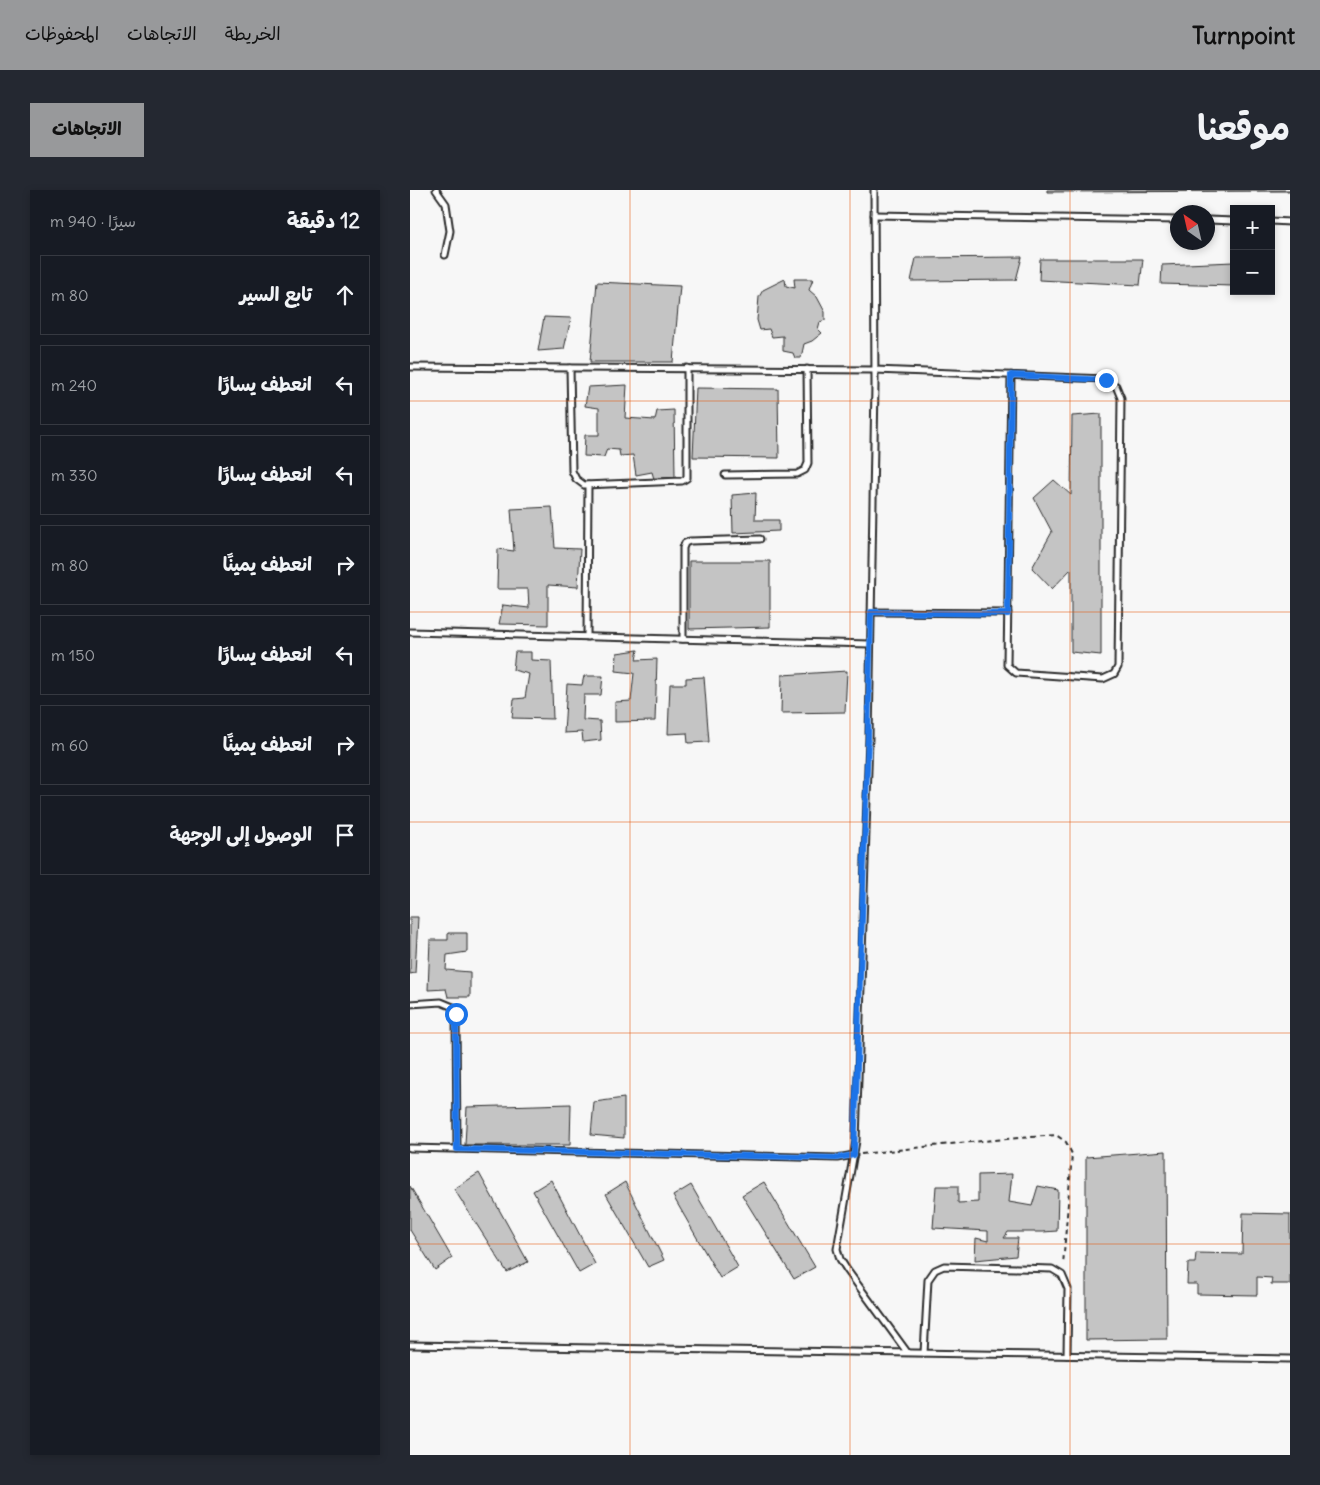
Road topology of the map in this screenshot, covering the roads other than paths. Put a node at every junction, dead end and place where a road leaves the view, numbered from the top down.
1 (436, 190) edge
2 (874, 190) edge
3 (874, 215) junction
4 (1170, 220) edge
5 (1215, 220) edge
6 (1230, 221) edge
7 (1275, 221) edge
8 (1290, 222) edge
9 (446, 255) dead end
10 (410, 367) edge
11 (570, 368) junction
12 (687, 368) junction
13 (807, 369) junction
14 (875, 370) junction
15 (1011, 375) junction
16 (726, 475) dead end
17 (588, 485) junction
18 (760, 540) dead end
19 (871, 612) junction
20 (1008, 614) junction
21 (410, 632) edge
22 (587, 637) junction
23 (683, 639) junction
24 (870, 644) junction
25 (410, 1004) edge
26 (410, 1148) edge
27 (457, 1149) junction
28 (854, 1155) junction
29 (410, 1344) edge
30 (906, 1352) junction
31 (924, 1353) junction
32 (1067, 1355) junction
33 (1290, 1359) edge

1 - 9 lane
2 - 3 lane
3 - 4 lane
3 - 14 lane
5 - 6 lane
7 - 8 lane
10 - 11 lane
11 - 12 lane
11 - 17 lane
12 - 13 lane
12 - 17 lane
13 - 14 lane
13 - 16 lane
14 - 15 lane
14 - 19 lane
15 - 20 lane
15 - 20 lane
17 - 22 lane
18 - 23 lane
19 - 20 lane
19 - 24 lane
21 - 22 lane
22 - 23 lane
23 - 24 lane
24 - 28 lane
25 - 27 lane
26 - 27 lane
27 - 28 lane
28 - 30 lane
29 - 30 lane
30 - 31 lane
31 - 32 lane
31 - 32 lane
32 - 33 lane

